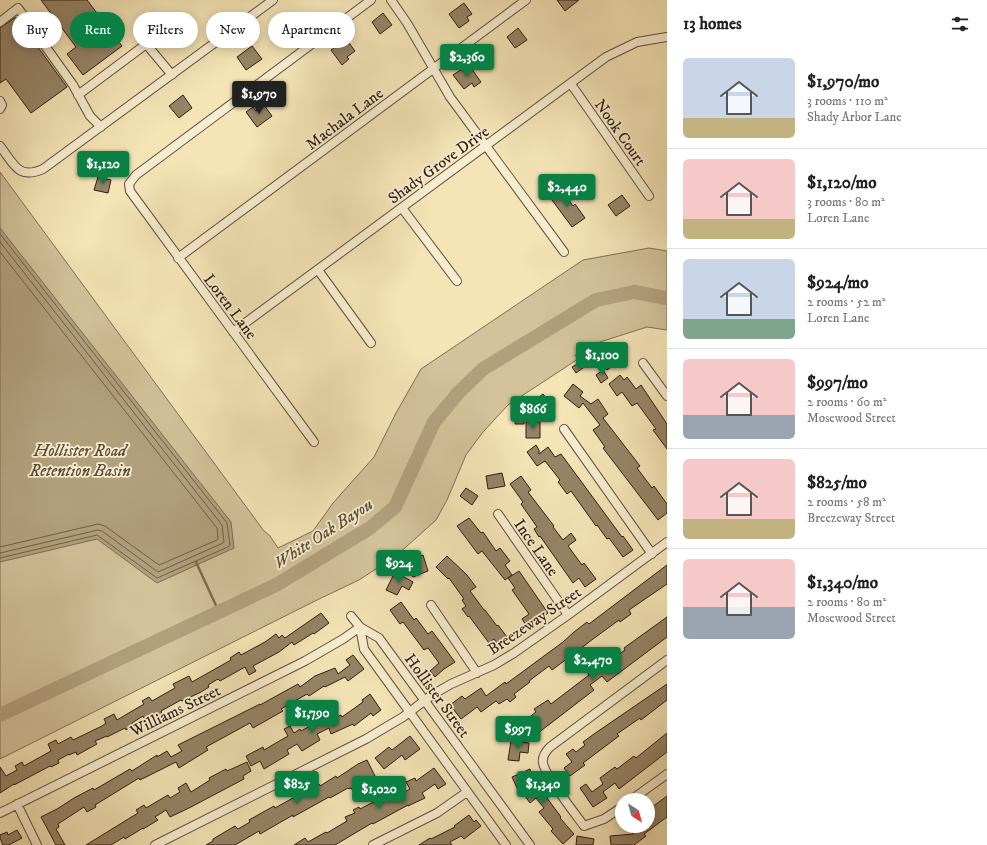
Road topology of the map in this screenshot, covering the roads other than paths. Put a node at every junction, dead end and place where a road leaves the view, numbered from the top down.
1 (273, 0) edge
2 (371, 0) edge
3 (391, 0) edge
4 (526, 0) edge
5 (0, 22) edge
6 (667, 38) edge
7 (433, 69) junction
8 (172, 75) junction
9 (571, 84) junction
10 (78, 95) junction
11 (0, 101) edge
12 (0, 109) edge
13 (101, 127) junction
14 (0, 146) edge
15 (486, 146) junction
16 (649, 196) dead end
17 (402, 208) junction
18 (564, 252) dead end
19 (178, 258) junction
20 (318, 270) junction
21 (457, 282) dead end
22 (233, 332) junction
23 (371, 343) dead end
24 (643, 363) dead end
25 (667, 396) edge
26 (564, 429) dead end
27 (314, 442) dead end
28 (498, 514) dead end
29 (667, 542) edge
30 (652, 554) junction
31 (431, 605) dead end
32 (568, 615) junction
33 (351, 616) dead end
34 (360, 627) junction
35 (667, 660) edge
36 (477, 672) junction
37 (426, 700) junction
38 (409, 712) junction
39 (667, 774) edge
40 (467, 792) junction
41 (641, 793) edge
42 (17, 804) junction
43 (615, 812) edge
44 (0, 813) edge
45 (37, 845) edge
46 (155, 845) edge
47 (374, 845) edge
48 (506, 845) edge
49 (530, 845) edge

1 - 8 street
2 - 19 street, Loren Lane
3 - 7 street
4 - 7 street, Machala Lane
5 - 10 street
6 - 9 street, Shady Grove Drive
7 - 15 street
7 - 19 street, Machala Lane
8 - 10 street
8 - 13 street
9 - 15 street, Shady Grove Drive
9 - 16 street, Nook Court
10 - 13 street
11 - 12 street
13 - 14 street
15 - 17 street, Shady Grove Drive
15 - 18 street
17 - 20 street, Shady Grove Drive
17 - 21 street
19 - 22 street, Loren Lane
20 - 22 street, Shady Grove Drive
20 - 23 street
22 - 27 street, Loren Lane
24 - 25 street
26 - 30 street
28 - 32 street, Ince Lane
29 - 30 street, Breezeway Street
30 - 32 street, Breezeway Street
31 - 36 street
32 - 36 street, Breezeway Street
33 - 34 street, Hollister Street
34 - 37 street, Hollister Street
34 - 38 street, Hollister Street
34 - 42 street, Williams Street
35 - 43 street
36 - 37 street, Breezeway Street
37 - 38 street, Breezeway Street
37 - 49 street, Hollister Street
38 - 40 street, Hollister Street
38 - 46 street, Breezeway Street
39 - 41 street
40 - 47 street
40 - 48 street, Hollister Street
42 - 44 street, Williams Street
42 - 45 street

